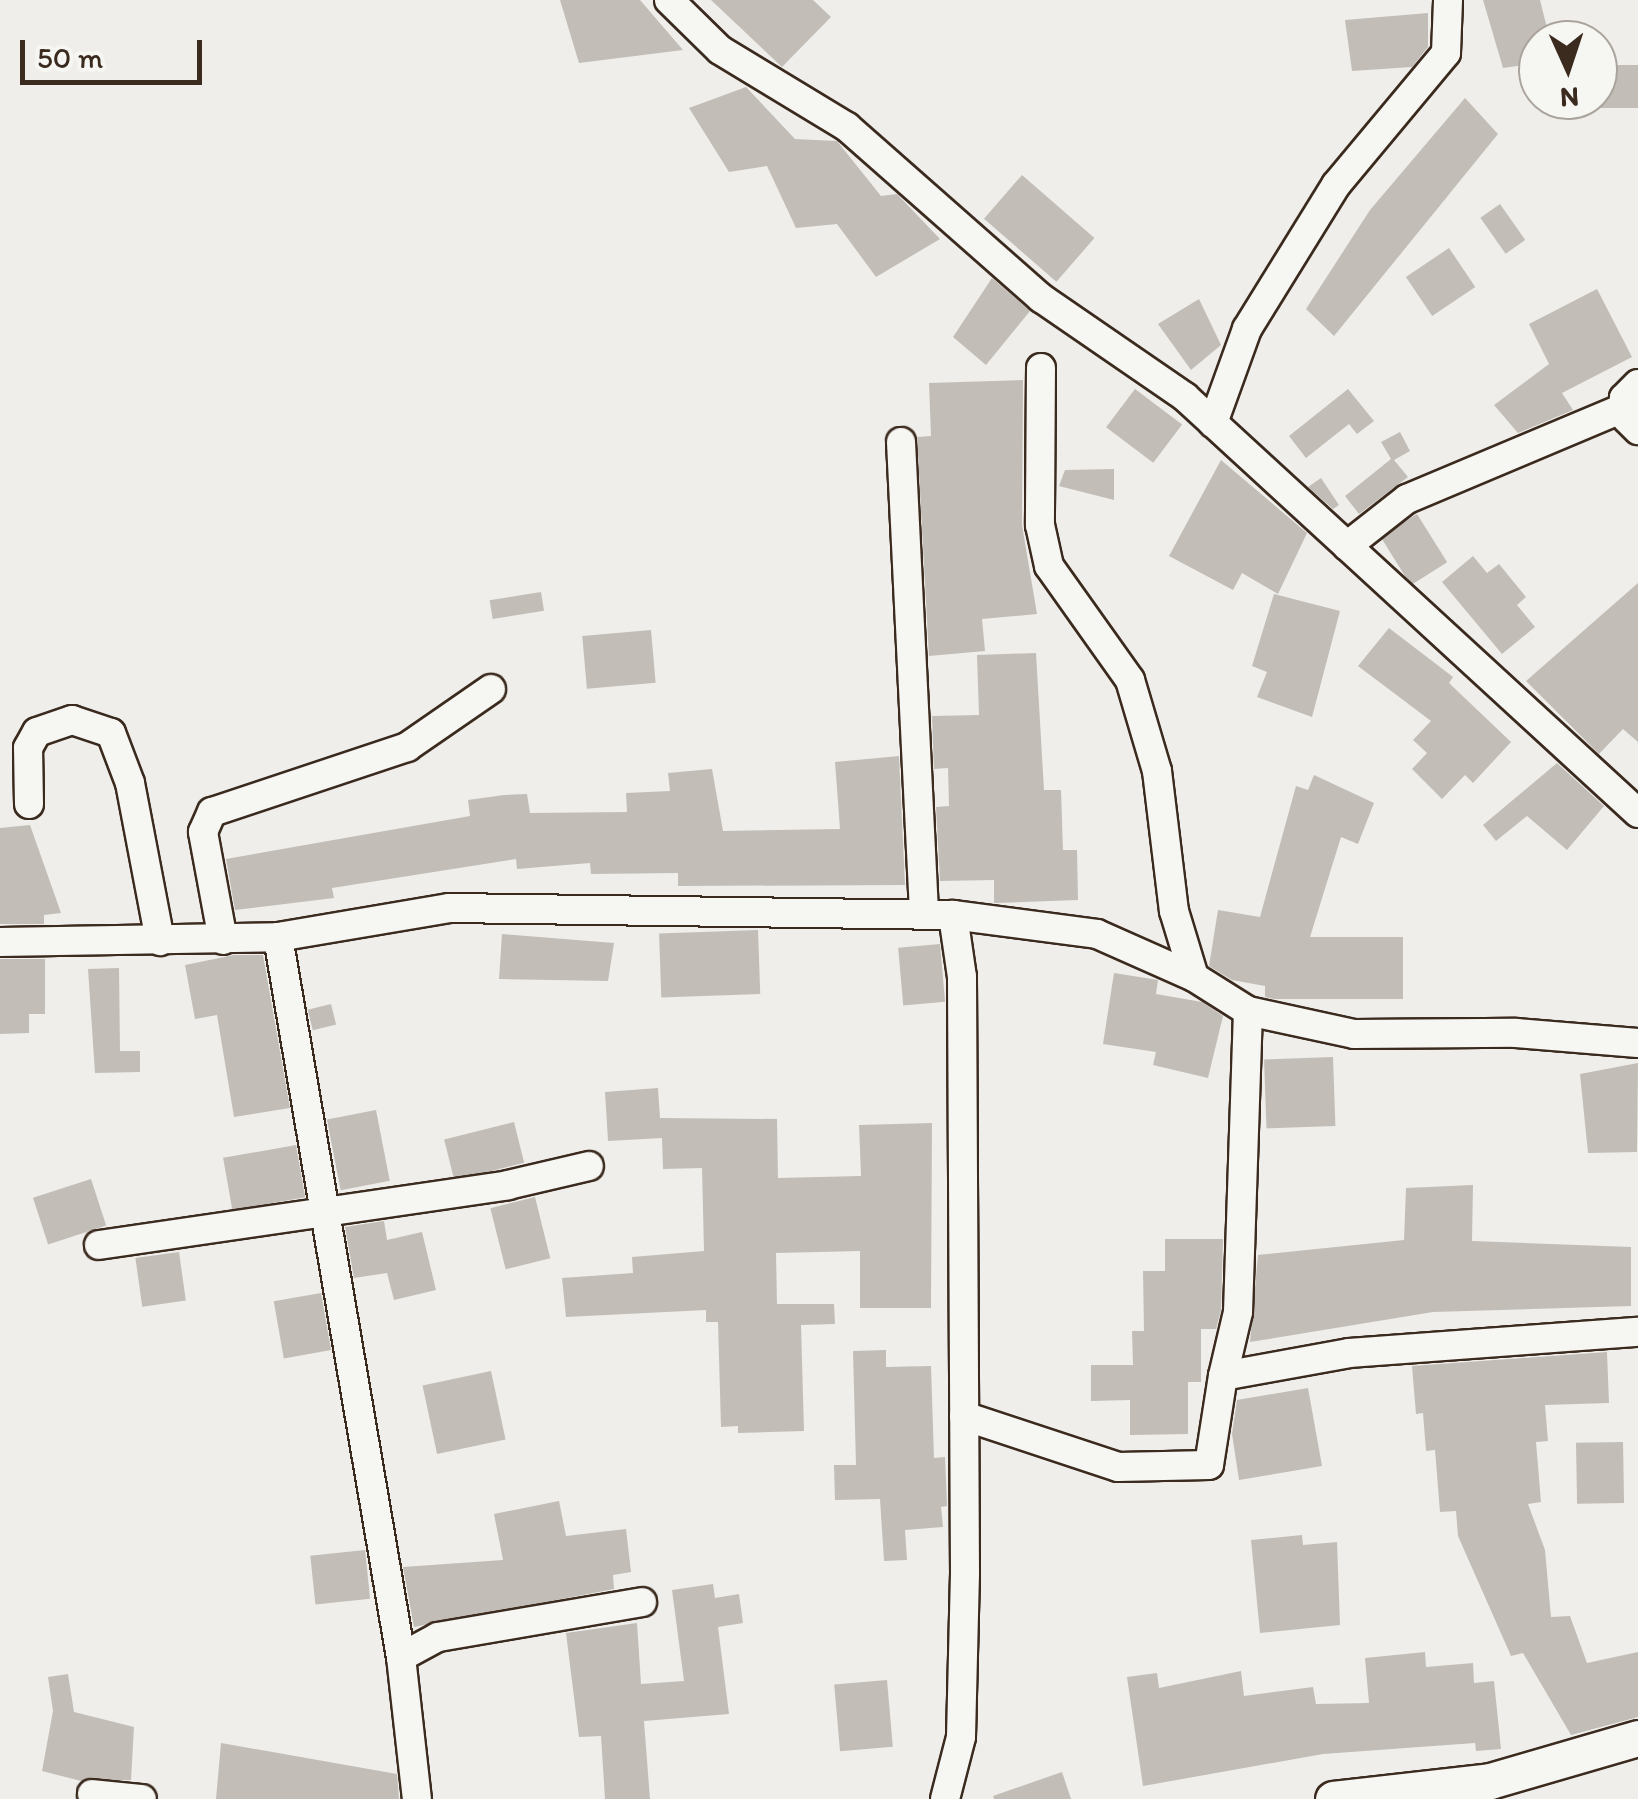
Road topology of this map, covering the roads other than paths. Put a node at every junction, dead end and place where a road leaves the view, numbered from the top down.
1 (668, 0) edge
2 (1448, 0) edge
3 (1040, 368) dead end
4 (1633, 408) edge
5 (1214, 423) junction
6 (902, 442) dead end
7 (1347, 546) junction
8 (492, 689) dead end
9 (28, 804) dead end
10 (1638, 812) edge
11 (924, 914) junction
12 (953, 915) junction
13 (278, 937) junction
14 (223, 940) junction
15 (160, 941) junction
16 (0, 942) edge
17 (1194, 977) junction
18 (1248, 1011) junction
19 (1638, 1044) edge
20 (589, 1166) dead end
21 (325, 1213) junction
22 (99, 1245) dead end
23 (1638, 1332) edge
24 (1223, 1376) junction
25 (964, 1416) junction
26 (642, 1602) dead end
27 (400, 1657) junction
28 (1638, 1738) edge
29 (92, 1794) dead end
30 (142, 1799) edge
31 (417, 1799) edge
32 (944, 1799) edge
33 (1332, 1799) edge

1 - 5 street
2 - 5 street
3 - 17 street
4 - 7 street
5 - 7 street
6 - 11 street
7 - 10 street
8 - 14 street
9 - 15 street
11 - 12 street
11 - 13 street
12 - 17 street
12 - 25 street
13 - 14 street
13 - 21 street
14 - 15 street
15 - 16 street
17 - 18 street
18 - 19 street
18 - 24 street
20 - 21 street
21 - 22 street
21 - 27 street
23 - 24 street
24 - 25 street
25 - 32 street
26 - 27 street
27 - 31 street
28 - 33 street
29 - 30 street

